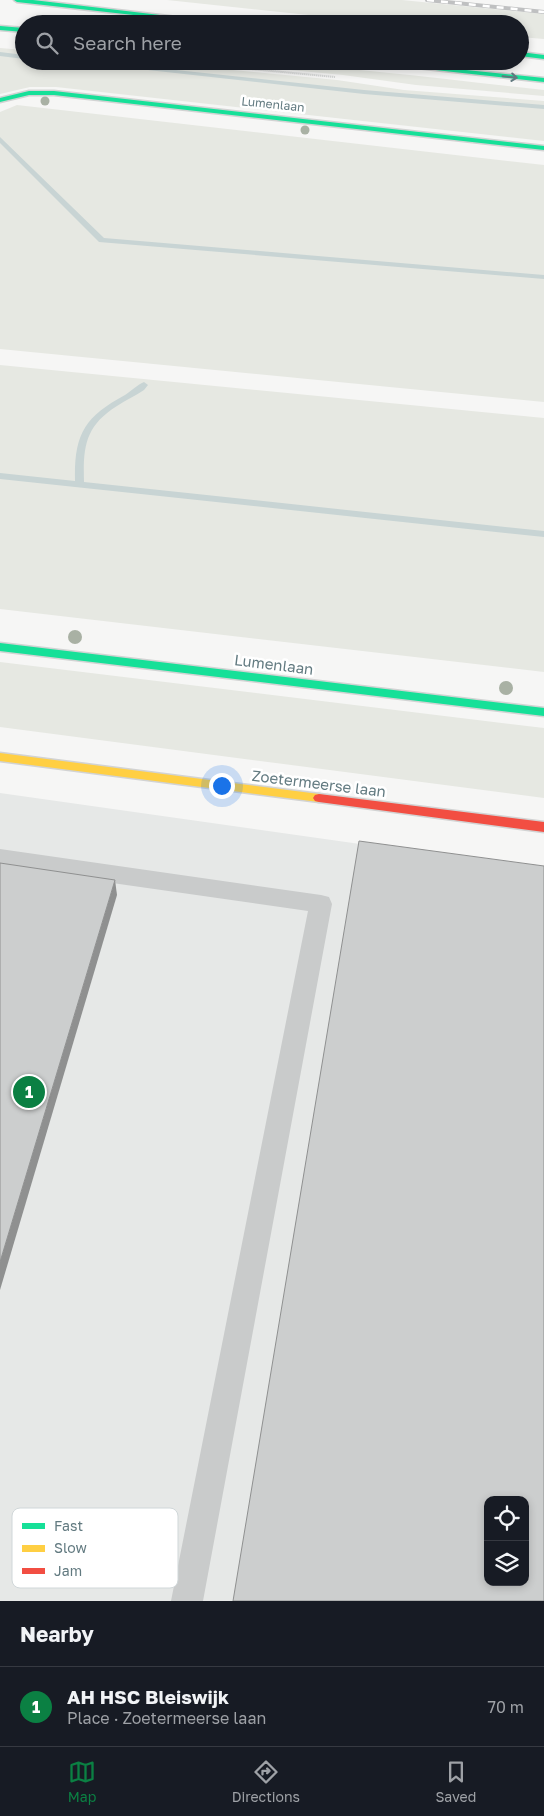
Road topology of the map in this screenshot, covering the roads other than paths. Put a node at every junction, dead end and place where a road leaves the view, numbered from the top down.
1 (17, 0) edge
2 (152, 15) edge
3 (0, 28) edge
4 (15, 29) edge
5 (529, 55) edge
6 (544, 57) edge
7 (446, 70) edge
8 (544, 80) edge
9 (0, 100) edge
10 (544, 148) edge
11 (0, 647) edge
12 (544, 712) edge
13 (0, 756) edge
14 (544, 827) edge
15 (0, 858) edge
16 (187, 1601) edge

1 - 2 main road
3 - 4 main road
5 - 6 main road
7 -> 8 main road
9 - 10 main road, Lumenlaan
11 - 12 main road, Lumenlaan
13 - 14 main road, Zoetermeerse laan
15 - 16 lane

